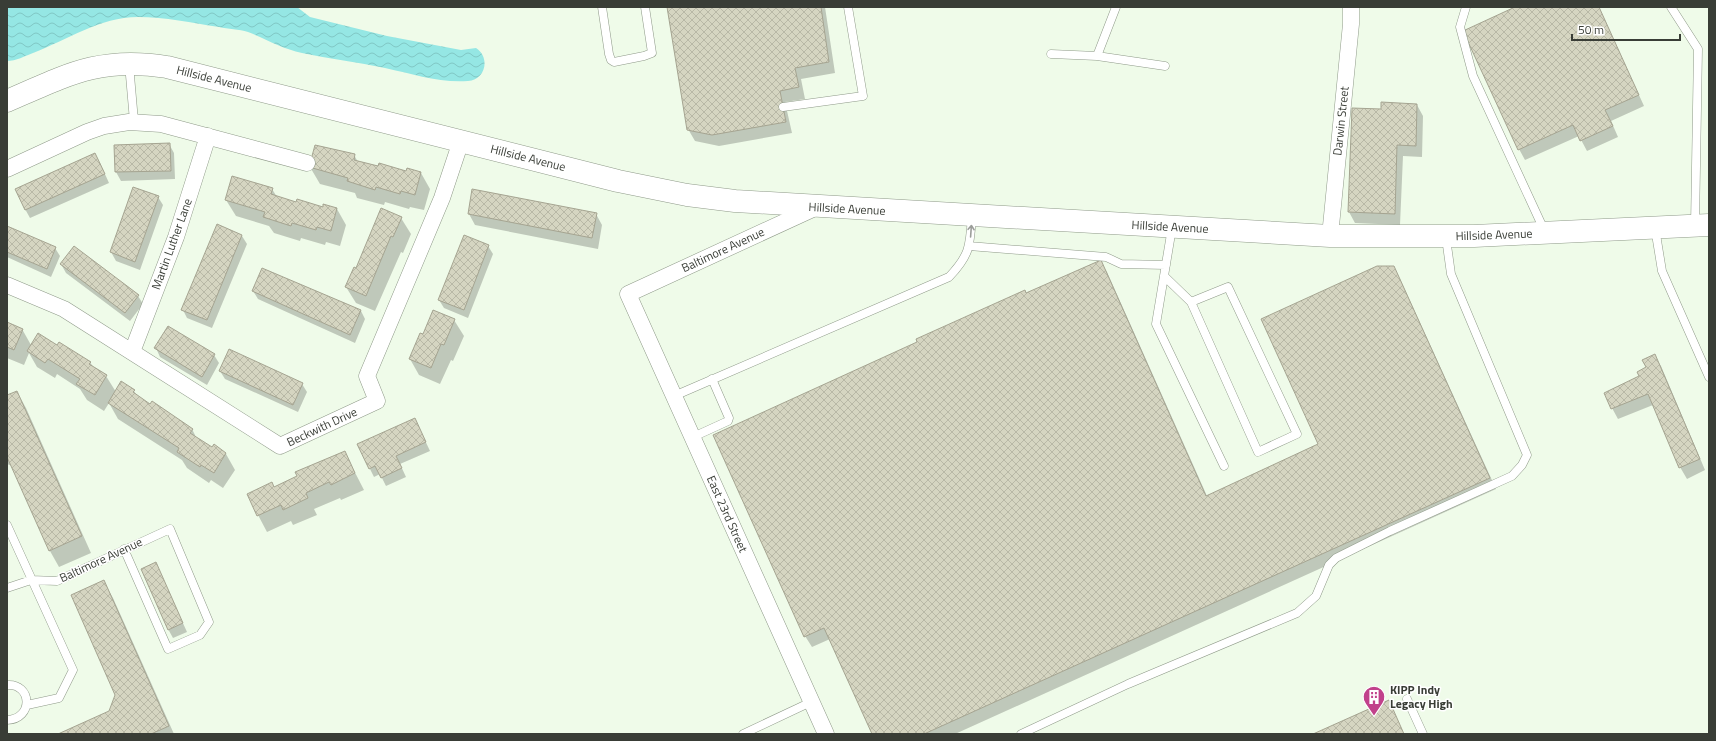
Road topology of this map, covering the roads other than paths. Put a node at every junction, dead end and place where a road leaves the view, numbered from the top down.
1 (602, 7) edge
2 (645, 7) edge
3 (848, 7) edge
4 (1116, 7) edge
5 (1351, 7) edge
6 (1466, 7) edge
7 (1671, 7) edge
8 (1051, 54) dead end
9 (1096, 56) junction
10 (129, 63) junction
11 (1165, 66) dead end
12 (7, 101) edge
13 (783, 107) dead end
14 (134, 122) junction
15 (208, 136) junction
16 (460, 141) junction
17 (307, 163) dead end
18 (7, 169) edge
19 (817, 207) junction
20 (972, 216) junction
21 (1702, 225) edge
22 (1172, 227) junction
23 (1655, 228) junction
24 (1546, 234) junction
25 (1330, 236) junction
26 (1446, 237) junction
27 (969, 246) junction
28 (1166, 265) junction
29 (1164, 276) junction
30 (7, 285) edge
31 (628, 294) joint
32 (1191, 302) junction
33 (132, 352) junction
34 (1709, 377) edge
35 (712, 379) junction
36 (674, 396) junction
37 (693, 437) junction
38 (1224, 466) dead end
39 (7, 525) edge
40 (124, 549) junction
41 (31, 580) junction
42 (7, 588) edge
43 (7, 685) edge
44 (1407, 699) dead end
45 (811, 702) junction
46 (27, 705) junction
47 (7, 720) edge
48 (743, 734) edge
49 (826, 734) edge
50 (1021, 734) edge
51 (1423, 734) edge

1 - 2 lane
3 - 13 lane
4 - 9 lane
5 - 25 street, Darwin Street
6 - 24 lane
7 - 21 lane
8 - 9 lane
9 - 11 lane
10 - 12 street, Hillside Avenue
10 - 14 lane
10 - 16 street, Hillside Avenue
14 - 15 street
14 - 18 street
15 - 17 street
15 - 33 street, Martin Luther Lane
16 - 19 street, Hillside Avenue
16 - 33 street, Beckwith Drive
19 - 20 street, Hillside Avenue
19 - 31 street, Baltimore Avenue
20 - 22 street, Hillside Avenue
27 -> 20 lane
21 - 23 street, Hillside Avenue
22 - 25 street, Hillside Avenue
22 - 28 lane
23 - 24 street, Hillside Avenue
23 - 34 lane
24 - 26 street, Hillside Avenue
25 - 26 street, Hillside Avenue
26 - 50 lane
27 - 28 lane
27 - 35 lane
28 - 29 lane
29 - 32 lane
29 - 38 lane
30 - 33 street, Beckwith Drive
31 - 36 street, East 23rd Street
32 - 32 lane
35 - 36 lane
35 - 37 lane
36 - 37 street, East 23rd Street
37 - 45 street, East 23rd Street
39 - 41 lane
40 - 40 lane, Baltimore Avenue
40 - 41 lane, Baltimore Avenue
41 - 42 lane, Baltimore Avenue
41 - 46 lane
43 - 46 lane
44 - 51 lane
45 - 48 lane
45 - 49 street, East 23rd Street
46 - 47 lane

